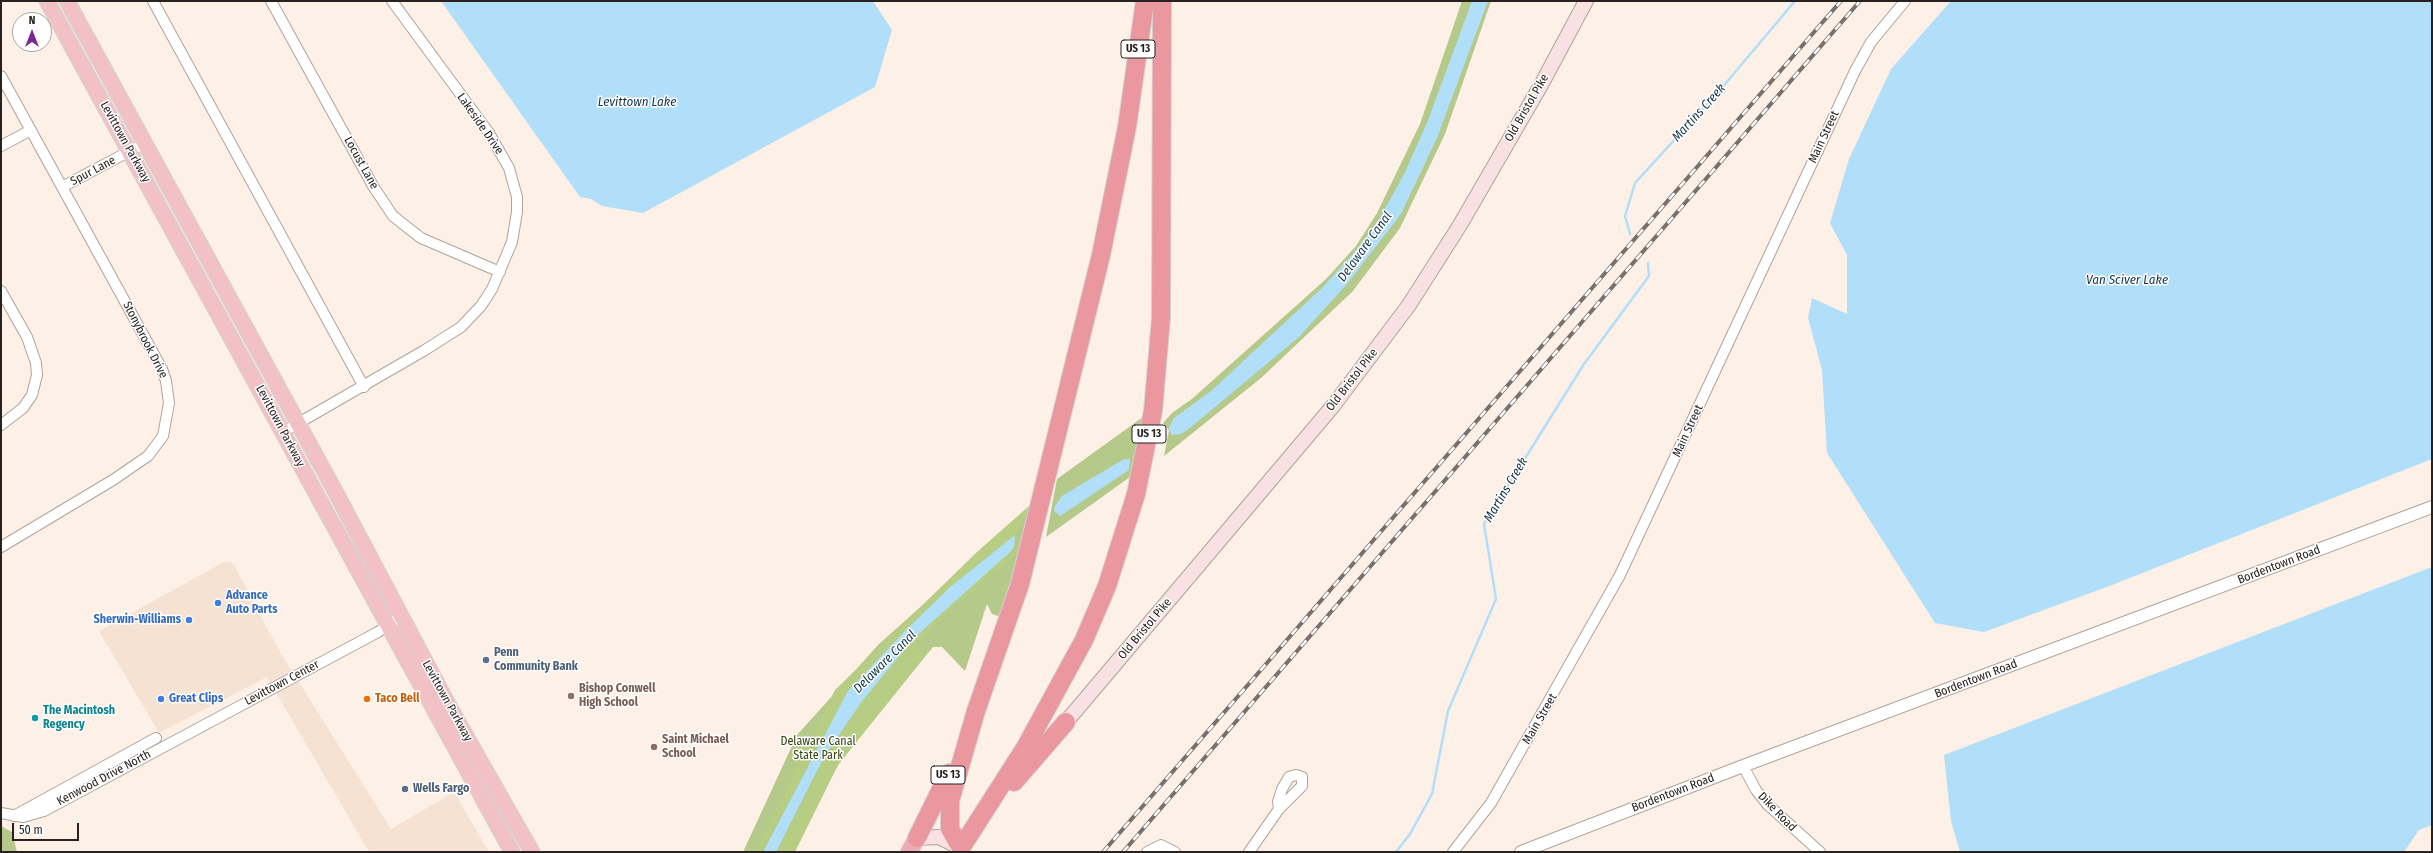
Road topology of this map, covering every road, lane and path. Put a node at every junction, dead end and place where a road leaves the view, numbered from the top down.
1 (47, 1) edge
2 (67, 1) edge
3 (153, 1) edge
4 (271, 1) edge
5 (392, 1) edge
6 (1162, 1) edge
7 (1586, 1) edge
8 (1905, 1) edge
9 (1145, 2) edge
10 (1, 76) edge
11 (31, 130) junction
12 (145, 143) junction
13 (1, 146) edge
14 (130, 151) junction
15 (62, 187) junction
16 (500, 272) junction
17 (1, 291) edge
18 (364, 386) junction
19 (298, 424) junction
20 (1, 425) edge
21 (283, 432) junction
22 (2432, 507) edge
23 (1, 547) edge
24 (402, 616) junction
25 (387, 624) junction
26 (976, 711) junction
27 (1066, 722) joint
28 (156, 738) dead end
29 (160, 748) joint
30 (1743, 766) junction
31 (1279, 809) dead end
32 (1, 813) edge
33 (14, 816) junction
34 (974, 827) junction
35 (913, 845) edge
36 (961, 851) edge
37 (1524, 851) edge
38 (512, 852) edge
39 (532, 852) edge
40 (1148, 852) edge
41 (1175, 852) edge
42 (1249, 852) edge
43 (1453, 852) edge
44 (1820, 852) edge

1 - 14 main road, Levittown Parkway
2 - 12 main road, Levittown Parkway
3 - 18 street
4 - 16 street, Locust Lane
5 - 16 street, Lakeside Drive
6 - 34 highway, US 13
7 - 27 main road, Old Bristol Pike
8 - 43 street, Main Street
9 - 26 highway, US 13
10 - 11 street, Stonybrook Drive
11 - 13 street
11 - 15 street, Stonybrook Drive
12 - 14 street, Spur Lane
12 - 19 main road, Levittown Parkway
14 - 15 street, Spur Lane
14 - 21 main road, Levittown Parkway
15 - 23 street, Stonybrook Drive
16 - 18 street, Lakeside Drive
17 - 20 street
18 - 19 street, Lakeside Drive
19 - 21 street, Lakeside Drive
19 - 24 main road, Levittown Parkway
21 - 25 main road, Levittown Parkway
22 - 30 street, Bordentown Road
24 - 25 street, Levittown Center
24 - 39 main road, Levittown Parkway
25 - 29 street, Levittown Center
25 - 38 main road, Levittown Parkway
26 - 35 highway, US 13
26 - 36 highway
27 - 34 highway
28 - 33 street
29 - 33 street, Kenwood Drive North
30 - 37 street, Bordentown Road
30 - 44 street, Dike Road
31 - 42 street
32 - 33 street, Kenwood Drive North
34 - 36 highway, US 13
35 - 36 main road
40 - 41 street

